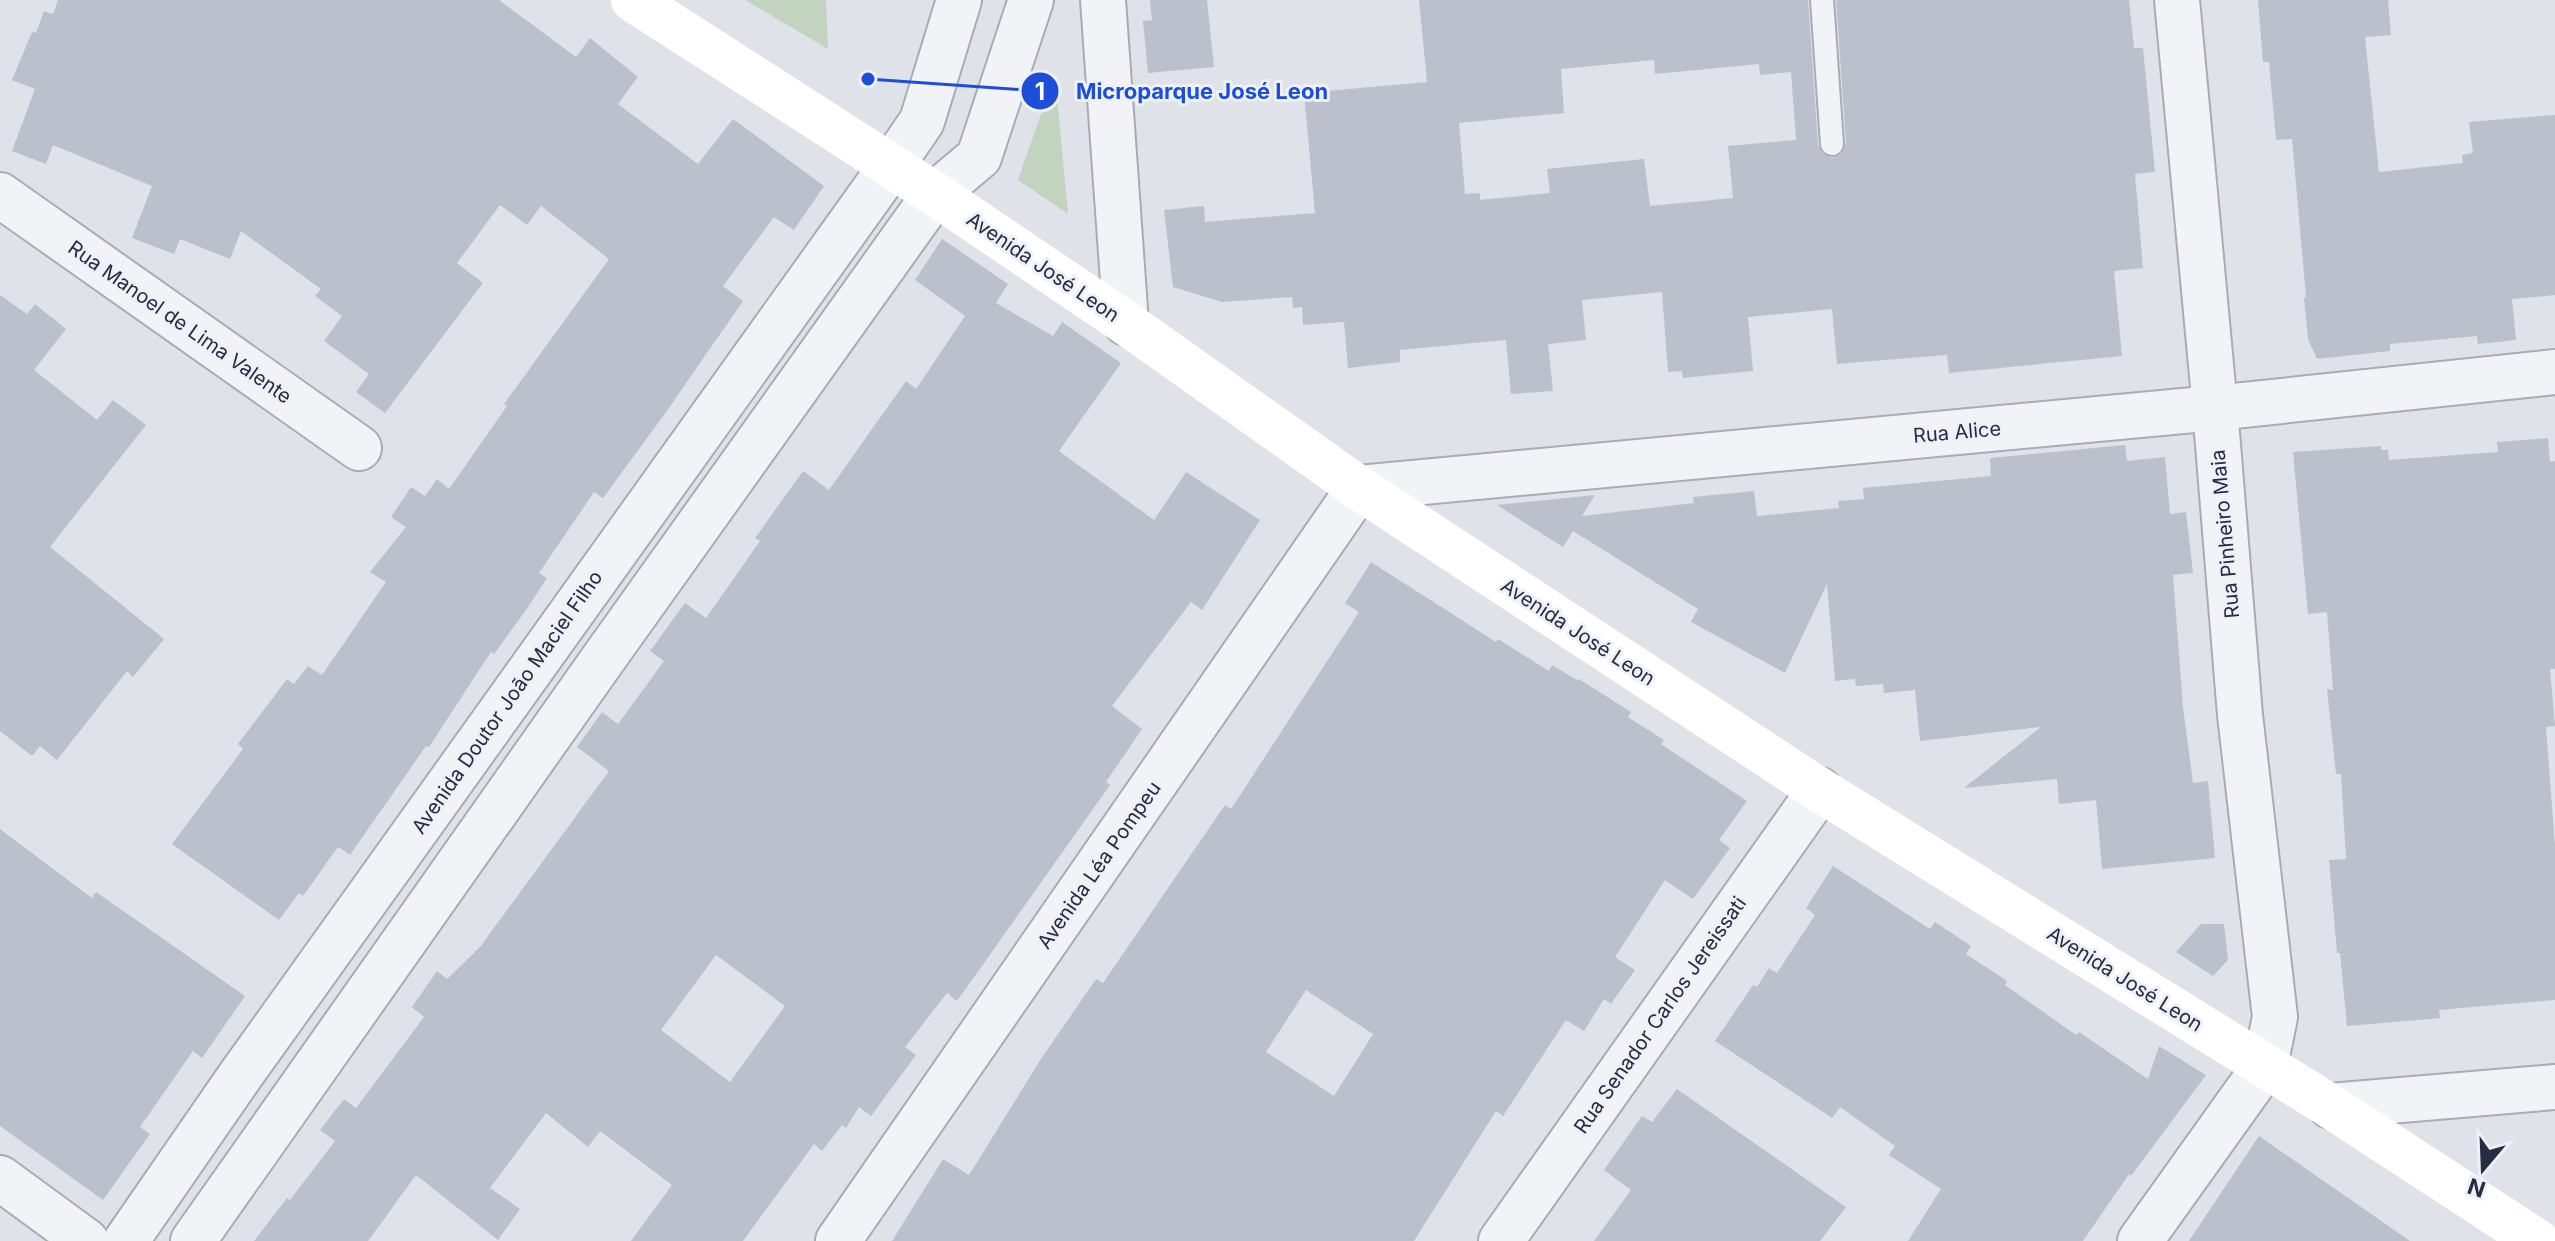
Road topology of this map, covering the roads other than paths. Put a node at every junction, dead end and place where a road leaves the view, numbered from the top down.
1 (633, 0) edge
2 (959, 0) edge
3 (1031, 0) edge
4 (1103, 0) edge
5 (1822, 0) edge
6 (2177, 0) edge
7 (1832, 144) dead end
8 (892, 165) junction
9 (935, 194) junction
10 (0, 195) edge
11 (1126, 323) junction
12 (2555, 372) edge
13 (2215, 408) junction
14 (700, 433) junction
15 (359, 448) dead end
16 (743, 464) junction
17 (1359, 488) junction
18 (558, 630) junction
19 (601, 662) junction
20 (1820, 790) junction
21 (395, 860) junction
22 (438, 892) junction
23 (2265, 1066) junction
24 (240, 1076) junction
25 (2555, 1087) edge
26 (2330, 1106) junction
27 (284, 1112) junction
28 (0, 1178) edge
29 (86, 1241) edge
30 (126, 1241) edge
31 (193, 1241) edge
32 (838, 1241) edge
33 (1501, 1241) edge
34 (2140, 1241) edge
35 (2537, 1241) edge

1 - 8 main road, Avenida José Leon
2 - 8 street, Avenida Doutor João Maciel Filho
3 - 9 street
4 - 11 street
5 - 7 lane
6 - 13 street, Rua Pinheiro Maia
8 - 9 main road, Avenida José Leon
8 - 14 street, Avenida Doutor João Maciel Filho
9 - 11 main road, Avenida José Leon
9 - 16 street
10 - 15 street, Rua Manoel de Lima Valente
11 - 17 main road, Avenida José Leon
12 - 13 street, Rua Alice
13 - 17 street, Rua Alice
13 - 23 street, Rua Pinheiro Maia
14 - 16 street
14 - 18 street, Avenida Doutor João Maciel Filho
16 - 19 street
17 - 20 main road, Avenida José Leon
17 - 32 street, Avenida Léa Pompeu
18 - 19 street
18 - 21 street, Avenida Doutor João Maciel Filho
19 - 22 street
20 - 23 main road, Avenida José Leon
20 - 33 street, Rua Senador Carlos Jereissati
21 - 22 street
21 - 24 street, Avenida Doutor João Maciel Filho
22 - 27 street
23 - 26 main road, Avenida José Leon
23 - 34 street
24 - 27 street
24 - 30 street, Avenida Doutor João Maciel Filho
25 - 26 street
26 - 35 main road, Avenida José Leon
27 - 31 street
28 - 29 street

